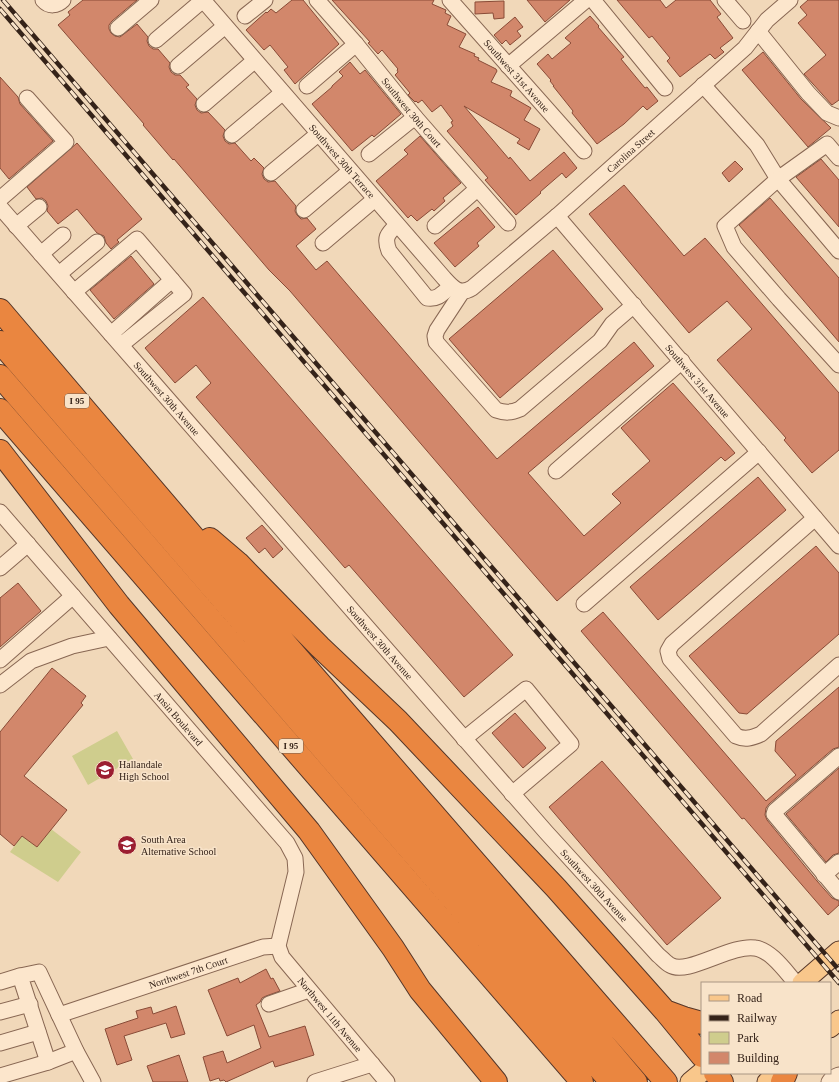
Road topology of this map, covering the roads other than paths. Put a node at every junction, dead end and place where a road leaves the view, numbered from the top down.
1 (43, 0) edge
2 (63, 0) edge
3 (151, 0) edge
4 (203, 0) edge
5 (265, 0) edge
6 (317, 0) edge
7 (450, 0) edge
8 (586, 0) edge
9 (593, 0) edge
10 (725, 0) edge
11 (790, 0) edge
12 (246, 16) dead end
13 (743, 21) dead end
14 (225, 26) junction
15 (118, 28) dead end
16 (758, 31) junction
17 (156, 40) dead end
18 (356, 44) junction
19 (254, 61) junction
20 (178, 66) dead end
21 (508, 66) junction
22 (703, 85) junction
23 (307, 86) dead end
24 (665, 88) dead end
25 (282, 93) junction
26 (28, 98) dead end
27 (204, 104) dead end
28 (415, 117) junction
29 (839, 118) edge
30 (318, 134) junction
31 (232, 135) dead end
32 (584, 151) dead end
33 (369, 154) dead end
34 (839, 158) edge
35 (350, 171) junction
36 (271, 173) dead end
37 (778, 178) junction
38 (477, 189) junction
39 (0, 199) edge
40 (374, 199) junction
41 (0, 207) edge
42 (39, 207) dead end
43 (304, 210) dead end
44 (557, 216) junction
45 (508, 223) dead end
46 (397, 225) junction
47 (16, 226) junction
48 (435, 226) dead end
49 (64, 235) dead end
50 (97, 242) dead end
51 (323, 242) dead end
52 (839, 251) edge
53 (41, 254) junction
54 (59, 274) junction
55 (172, 280) junction
56 (456, 289) junction
57 (74, 292) junction
58 (634, 305) junction
59 (0, 310) edge
60 (111, 334) junction
61 (0, 342) edge
62 (121, 346) junction
63 (682, 361) junction
64 (839, 365) edge
65 (0, 376) edge
66 (0, 410) edge
67 (0, 451) edge
68 (759, 452) junction
69 (556, 471) dead end
70 (154, 492) junction
71 (0, 512) edge
72 (815, 518) junction
73 (28, 544) junction
74 (839, 546) edge
75 (0, 568) edge
76 (73, 596) junction
77 (584, 604) dead end
78 (109, 638) junction
79 (0, 660) edge
80 (839, 665) edge
81 (0, 685) edge
82 (464, 739) junction
83 (839, 756) edge
84 (512, 794) junction
85 (839, 862) edge
86 (824, 875) junction
87 (839, 892) edge
88 (278, 946) junction
89 (839, 951) edge
90 (20, 976) junction
91 (0, 982) edge
92 (795, 982) edge
93 (803, 982) edge
94 (309, 990) junction
95 (30, 1004) junction
96 (268, 1004) dead end
97 (664, 1011) junction
98 (0, 1012) edge
99 (58, 1015) junction
100 (839, 1020) edge
101 (701, 1023) edge
102 (831, 1027) edge
103 (38, 1032) junction
104 (0, 1043) edge
105 (76, 1051) junction
106 (701, 1055) edge
107 (48, 1062) junction
108 (372, 1064) junction
109 (701, 1073) edge
110 (716, 1074) edge
111 (759, 1074) edge
112 (777, 1074) edge
113 (0, 1076) edge
114 (839, 1076) edge
115 (624, 1079) edge
116 (93, 1082) edge
117 (315, 1082) edge
118 (387, 1082) edge
119 (496, 1082) edge
120 (582, 1082) edge
121 (666, 1082) edge
122 (690, 1082) edge
123 (722, 1082) edge
124 (751, 1082) edge
125 (767, 1082) edge
126 (829, 1082) edge

1 - 2 street
3 - 15 street
4 - 14 street
4 - 17 street
5 - 12 street
6 - 18 street, Southwest 30th Court
7 - 21 street, Southwest 31st Avenue
8 - 21 street
9 - 24 street
10 - 13 street
11 - 16 street, Carolina Street
14 - 19 street, Southwest 30th Terrace
14 - 20 street
16 - 22 street, Carolina Street
16 - 29 street
18 - 23 street
18 - 28 street, Southwest 30th Court
19 - 25 street, Southwest 30th Terrace
19 - 27 street
21 - 32 street, Southwest 31st Avenue
22 - 37 street
22 - 44 street, Carolina Street
25 - 30 street, Southwest 30th Terrace
25 - 31 street
26 - 39 street
28 - 33 street
28 - 38 street, Southwest 30th Court
30 - 35 street, Southwest 30th Terrace
30 - 36 street
34 - 37 street
35 - 40 street, Southwest 30th Terrace
35 - 43 street
37 - 52 street
37 - 64 street
38 - 45 street, Southwest 30th Court
38 - 48 street
40 - 46 street, Southwest 30th Terrace
40 - 51 street
41 - 47 street, Southwest 30th Avenue
42 - 47 street
44 - 56 street, Carolina Street
44 - 58 street, Southwest 31st Avenue
46 - 56 street, Southwest 30th Terrace
46 - 56 street, Carolina Street
47 - 53 street, Southwest 30th Avenue
49 - 53 street
50 - 54 street
53 - 54 street, Southwest 30th Avenue
54 - 57 street, Southwest 30th Avenue
55 - 57 street
55 - 60 street
55 - 62 street
56 - 58 street
57 - 60 street, Southwest 30th Avenue
58 - 63 street, Southwest 31st Avenue
59 - 70 highway, I 95
60 - 62 street, Southwest 30th Avenue
61 - 115 highway
62 - 82 street, Southwest 30th Avenue
63 - 68 street, Southwest 31st Avenue
63 - 69 street
65 - 115 highway
66 - 120 highway, I 95
67 - 119 highway
68 - 72 street, Southwest 31st Avenue
68 - 77 street
70 - 97 highway
70 - 121 highway, I 95
71 - 73 street, Ansin Boulevard
72 - 74 street, Southwest 31st Avenue
72 - 80 street
73 - 75 street
73 - 76 street, Ansin Boulevard
76 - 78 street, Ansin Boulevard
76 - 79 street
78 - 81 street
78 - 88 street, Ansin Boulevard
82 - 84 street, Southwest 30th Avenue
82 - 84 street
83 - 86 street
84 - 92 street, Southwest 30th Avenue
85 - 86 street
86 - 87 street
88 - 94 street, Northwest 11th Avenue
88 - 99 street, Northwest 7th Court
89 - 93 main road
90 - 91 street
90 - 95 street
90 - 99 street
94 - 96 street
94 - 108 street, Northwest 11th Avenue
95 - 98 street
95 - 103 street
97 - 101 highway
97 - 106 highway
99 - 105 street
100 - 102 main road
103 - 104 street
103 - 107 street
105 - 107 street
105 - 116 street
107 - 113 street
108 - 117 street
108 - 118 street, Northwest 11th Avenue
109 - 122 main road
110 - 123 highway
111 - 124 main road
112 - 125 main road
114 - 126 street

